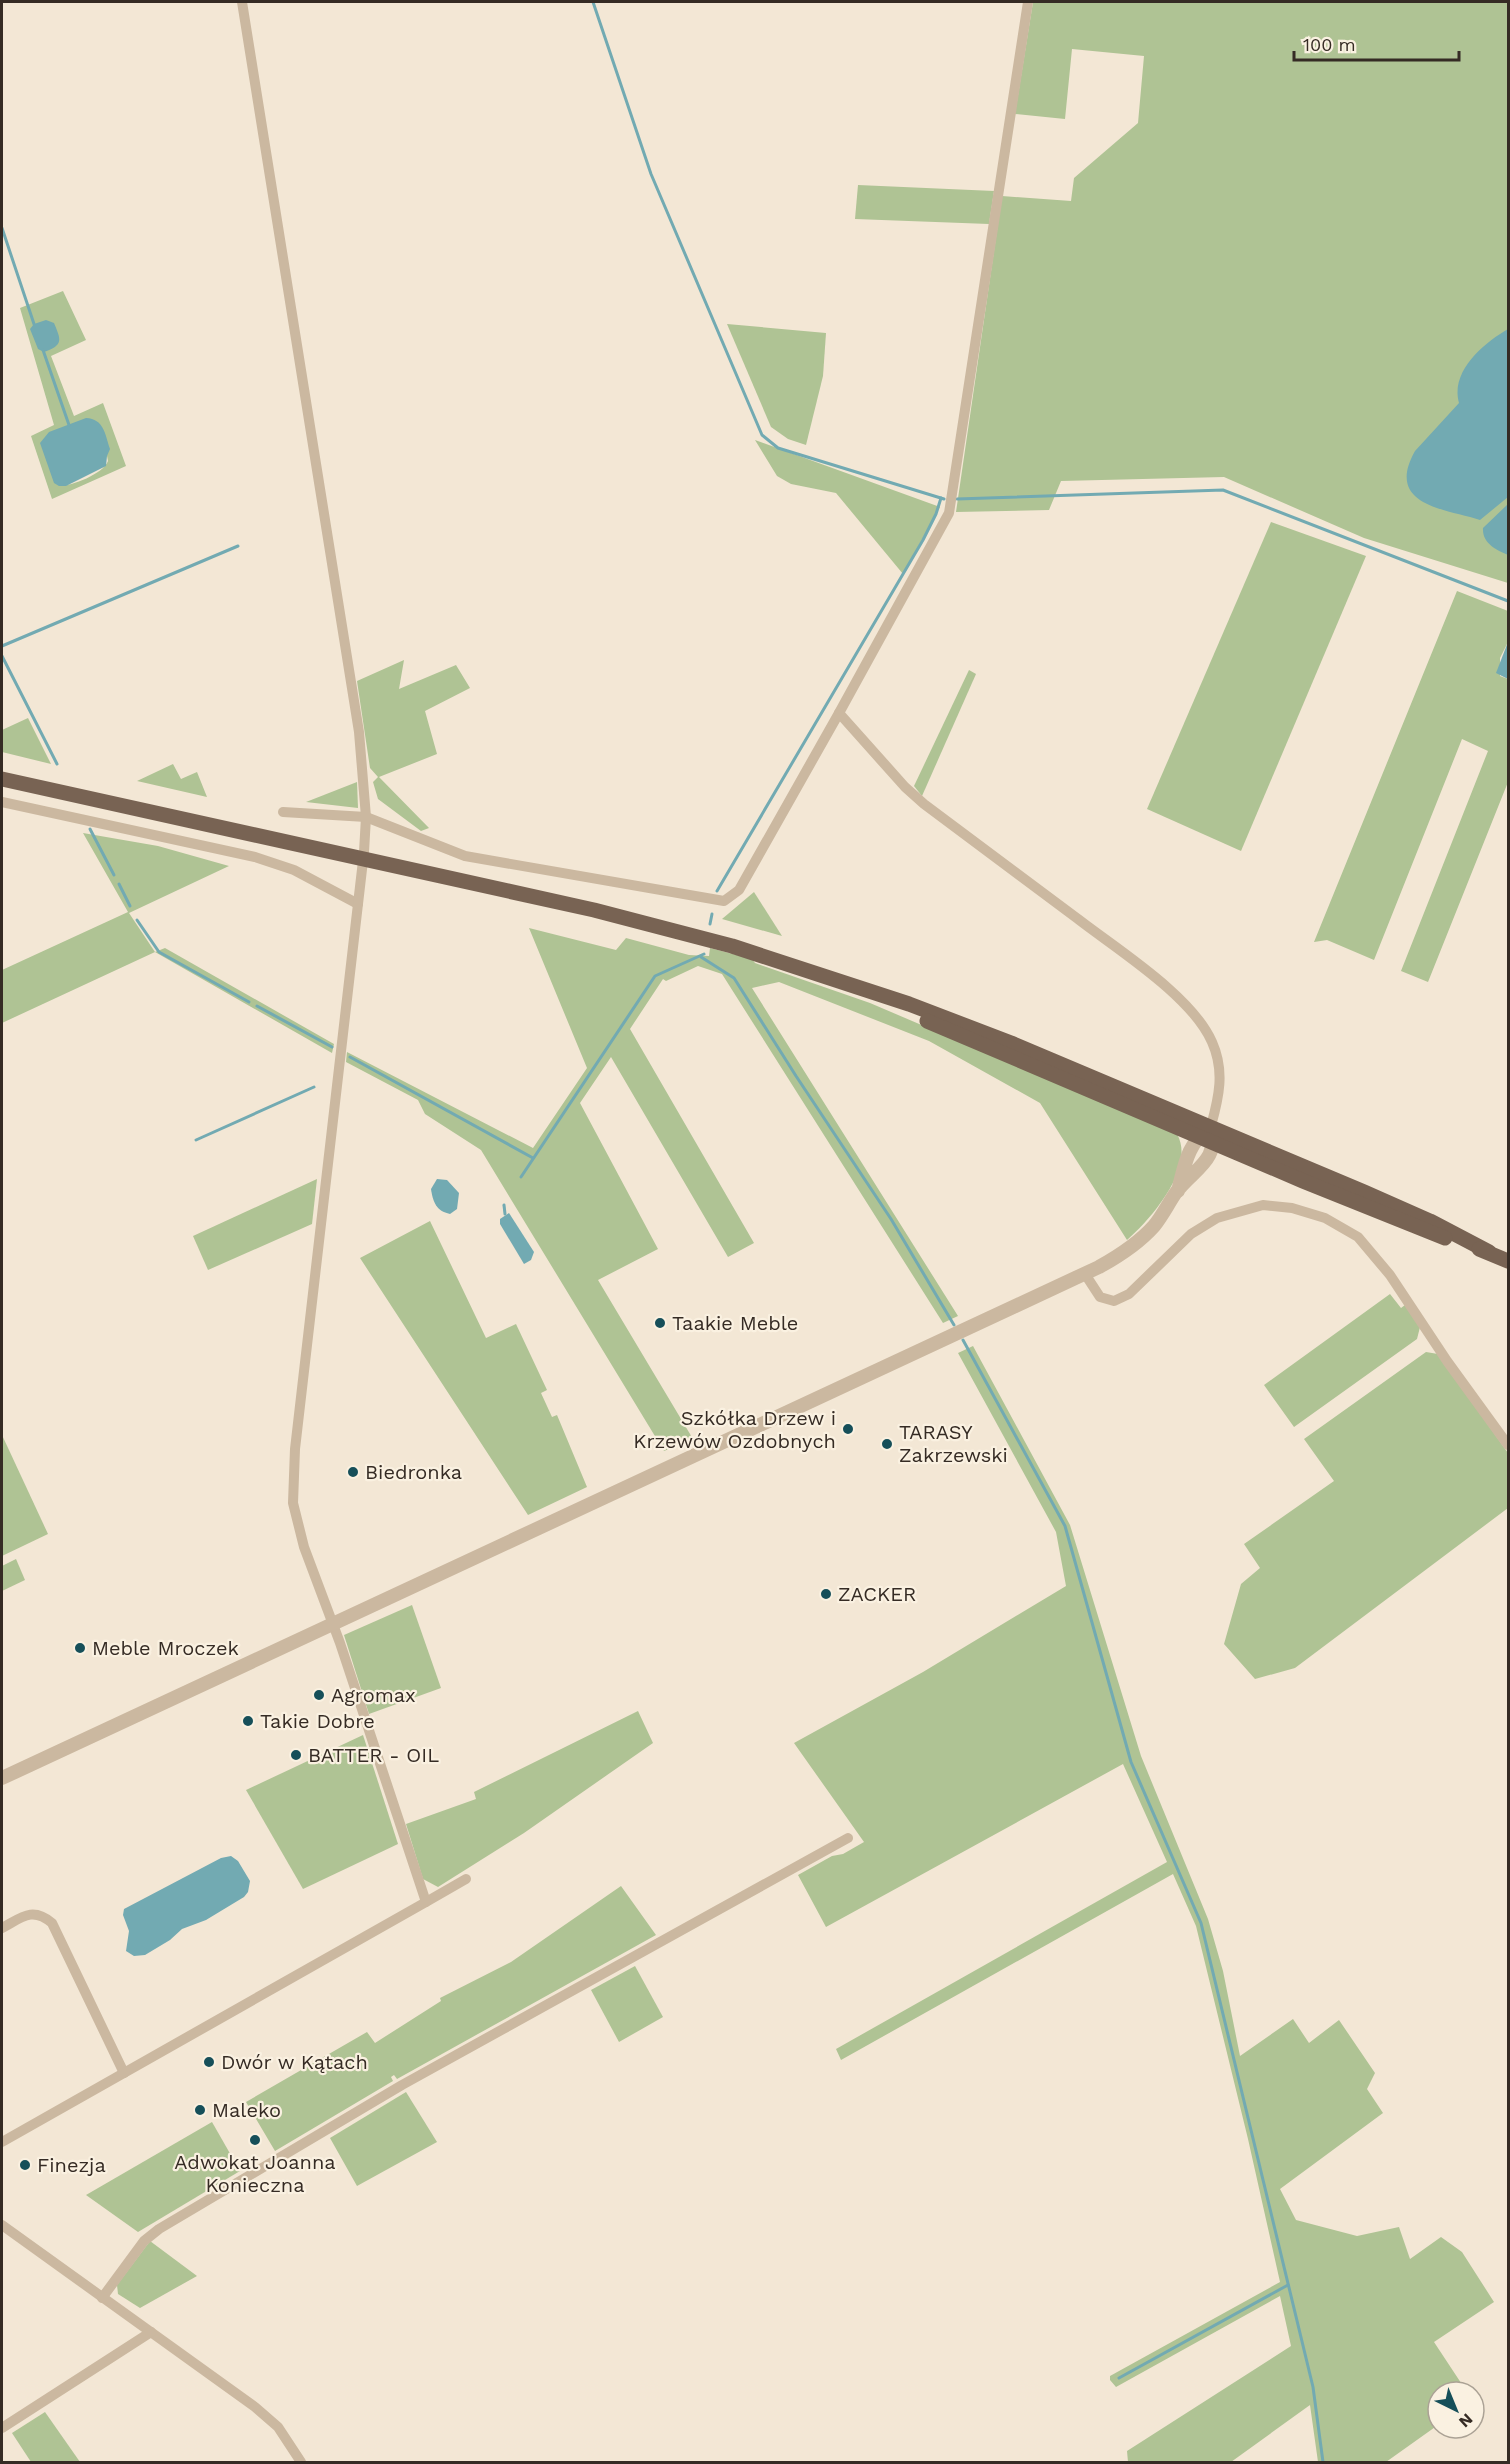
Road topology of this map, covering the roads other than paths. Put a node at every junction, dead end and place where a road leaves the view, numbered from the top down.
1 (242, 2) edge
2 (1028, 2) edge
3 (839, 712) junction
4 (2, 779) edge
5 (2, 802) edge
6 (283, 812) dead end
7 (366, 817) junction
8 (363, 859) junction
9 (358, 904) junction
10 (880, 995) junction
11 (1211, 1126) junction
12 (1198, 1136) junction
13 (1214, 1143) junction
14 (1178, 1191) junction
15 (1489, 1252) junction
16 (1509, 1261) edge
17 (1085, 1274) junction
18 (1509, 1444) edge
19 (333, 1624) junction
20 (2, 1778) edge
21 (848, 1838) dead end
22 (466, 1879) dead end
23 (426, 1902) junction
24 (2, 1929) edge
25 (124, 2073) junction
26 (2, 2142) edge
27 (2, 2225) edge
28 (102, 2298) junction
29 (150, 2332) junction
30 (2, 2428) edge
31 (301, 2463) edge

1 - 7 street
2 - 3 street
3 - 7 street
3 - 11 street
4 - 8 main road
5 - 9 street
6 - 7 street
7 - 8 street
8 - 9 street
8 - 10 main road
9 - 19 street
10 - 11 main road
10 - 12 main road
11 - 12 street
11 - 13 street
11 - 15 main road
12 - 13 main road
12 - 14 street
13 - 14 street
13 - 15 main road
14 - 17 street
15 - 16 main road
17 - 18 street
17 - 19 street
19 - 20 street
19 - 23 street
21 - 28 street
22 - 23 street
23 - 25 street
24 - 25 street
25 - 26 street
27 - 28 street
28 - 29 street
29 - 30 street
29 - 31 street

